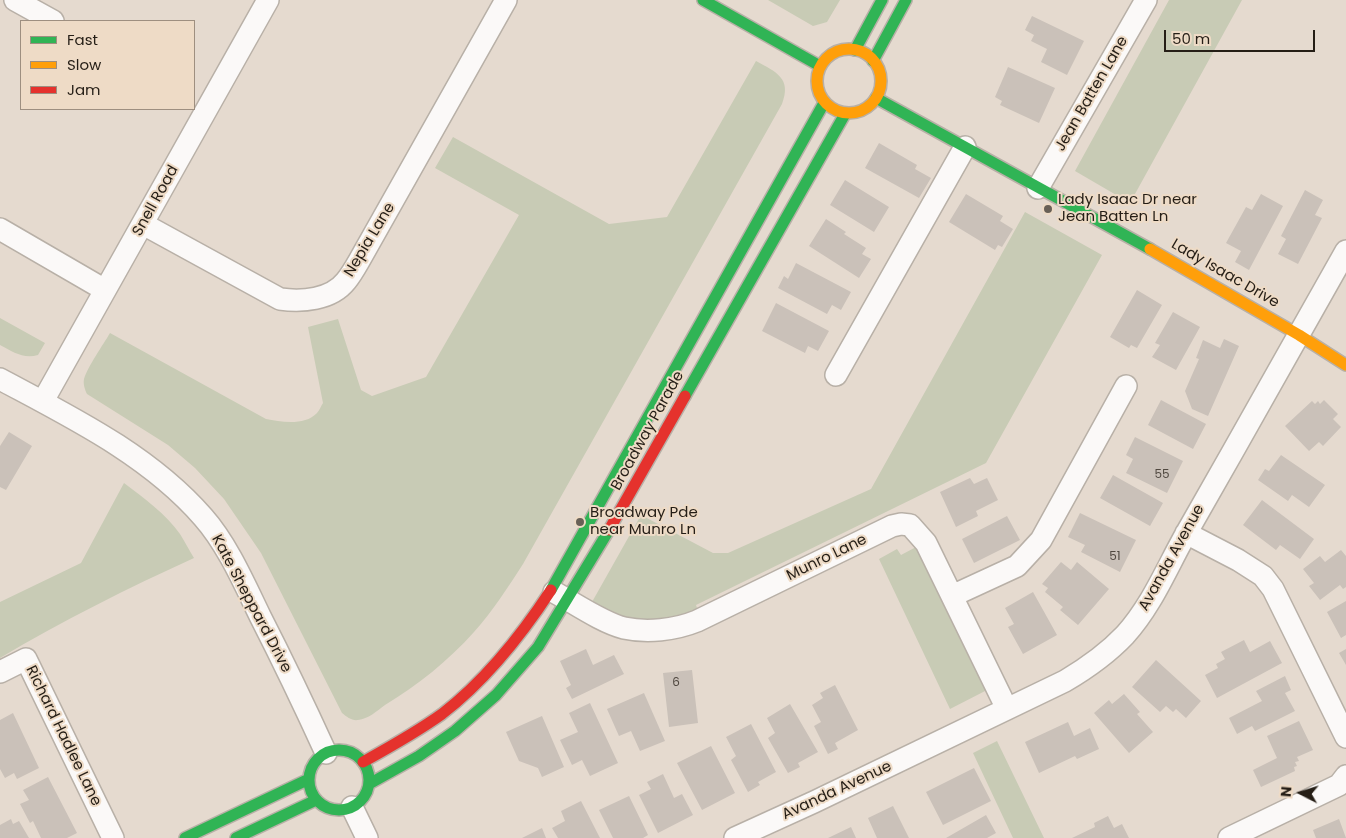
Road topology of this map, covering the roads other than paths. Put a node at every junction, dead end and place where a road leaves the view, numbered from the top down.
1 (15, 0) edge
2 (268, 0) edge
3 (506, 0) edge
4 (703, 0) edge
5 (882, 0) edge
6 (906, 0) edge
7 (1146, 0) edge
8 (51, 20) edge
9 (855, 50) junction
10 (873, 61) junction
11 (820, 66) junction
12 (876, 98) junction
13 (824, 103) junction
14 (201, 104) edge
15 (844, 114) junction
16 (965, 147) junction
17 (1038, 188) junction
18 (143, 224) junction
19 (0, 230) edge
20 (1346, 252) edge
21 (105, 290) junction
22 (1299, 335) junction
23 (1346, 365) edge
24 (836, 375) dead end
25 (0, 378) edge
26 (1126, 386) dead end
27 (43, 401) junction
28 (1186, 533) junction
29 (560, 595) junction
30 (952, 596) junction
31 (0, 672) edge
32 (1007, 710) junction
33 (1346, 737) edge
34 (326, 753) junction
35 (363, 762) junction
36 (1346, 776) edge
37 (309, 779) junction
38 (368, 784) junction
39 (316, 800) junction
40 (352, 807) junction
41 (113, 838) edge
42 (185, 838) edge
43 (236, 838) edge
44 (367, 838) edge
45 (735, 838) edge
46 (1229, 838) edge

1 - 8 street
2 - 14 street, Snell Road
3 - 18 street, Nepia Lane
4 - 11 street
5 - 9 street
6 - 10 street
7 - 17 street, Jean Batten Lane
9 - 10 street
9 - 11 street
10 - 12 street
11 - 13 street
12 - 15 street
12 - 16 street, Lady Isaac Drive
13 - 15 street
13 - 29 street, Broadway Parade
14 - 18 street, Snell Road
15 - 29 street, Broadway Parade
16 - 17 street, Lady Isaac Drive
16 - 24 street
17 - 22 street, Lady Isaac Drive
18 - 21 street, Snell Road
19 - 21 street
20 - 22 street, Avanda Avenue
21 - 27 street, Snell Road
22 - 23 street, Lady Isaac Drive
22 - 28 street, Avanda Avenue
25 - 27 street, Kate Sheppard Drive
26 - 30 street
27 - 34 street, Kate Sheppard Drive
28 - 32 street, Avanda Avenue
28 - 33 street
29 - 30 street, Munro Lane
29 - 35 street, Broadway Parade
29 - 38 street, Broadway Parade
30 - 32 street, Munro Lane
31 - 41 street, Richard Hadlee Lane
32 - 45 street, Avanda Avenue
34 - 35 street
34 - 37 street
35 - 38 street
36 - 46 street
37 - 39 street
37 - 42 street
38 - 40 street
39 - 40 street
39 - 43 street
40 - 44 street

